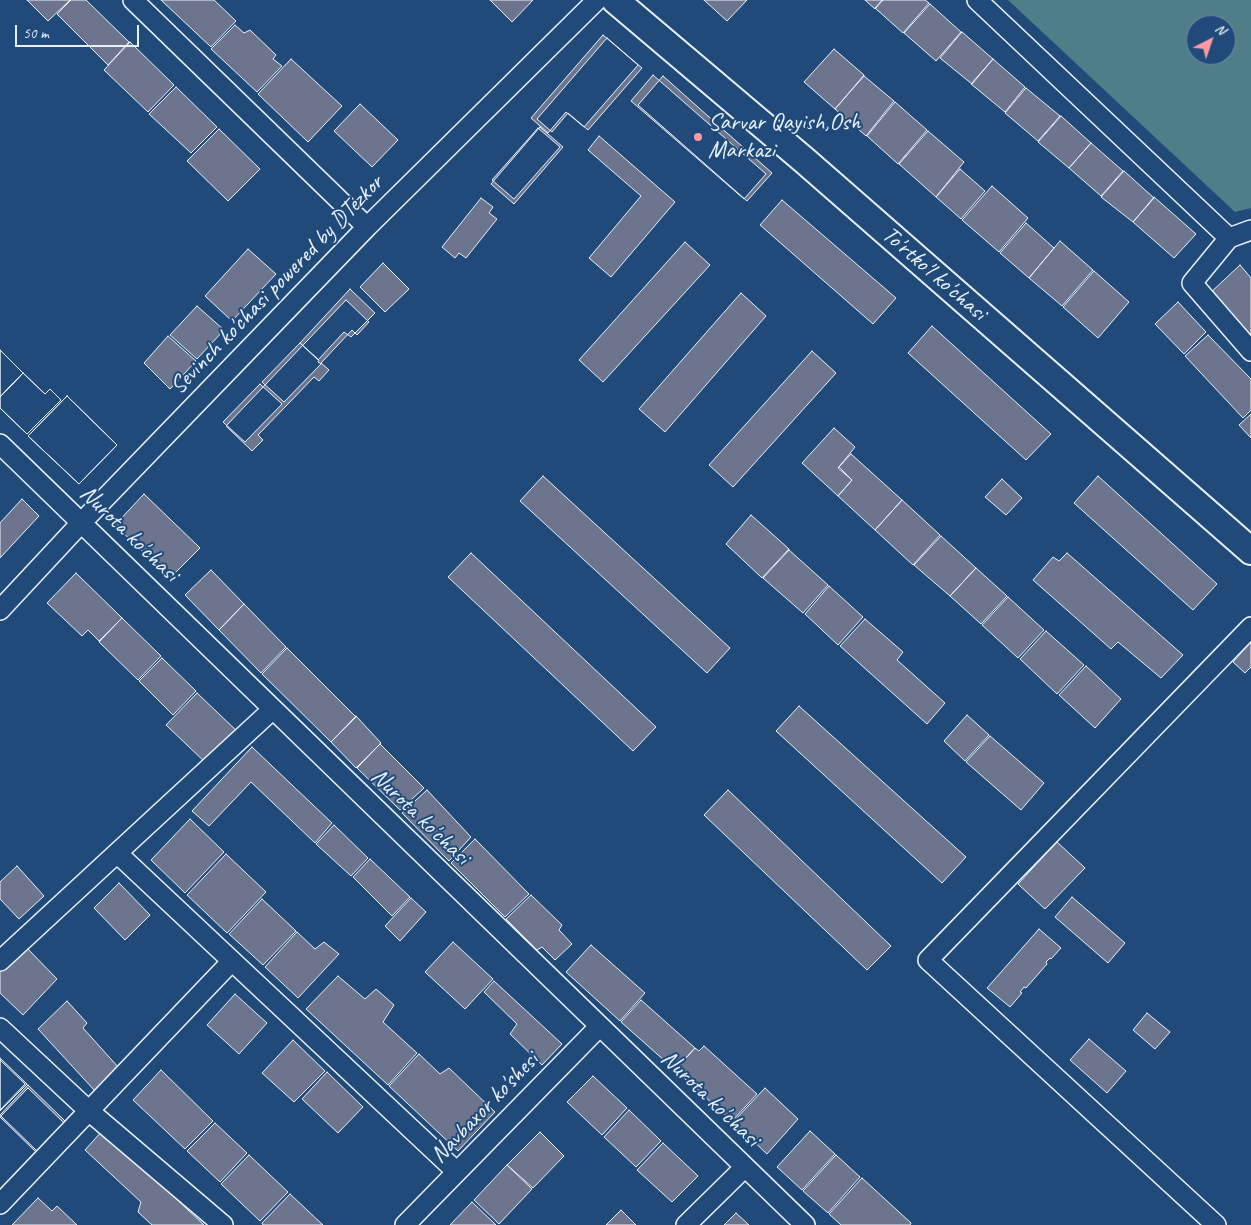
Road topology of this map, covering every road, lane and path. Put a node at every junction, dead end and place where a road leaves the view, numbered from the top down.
1 (133, 0) edge
2 (597, 0) edge
3 (615, 0) edge
4 (977, 0) edge
5 (367, 227) junction
6 (1251, 230) edge
7 (1229, 238) junction
8 (1251, 351) edge
9 (0, 444) edge
10 (81, 523) junction
11 (1251, 551) edge
12 (0, 610) edge
13 (1251, 627) edge
14 (273, 709) junction
15 (116, 853) junction
16 (0, 961) edge
17 (232, 961) junction
18 (600, 1026) junction
19 (0, 1028) edge
20 (89, 1111) junction
21 (745, 1167) junction
22 (457, 1172) junction
23 (0, 1204) edge
24 (223, 1225) edge
25 (405, 1225) edge
26 (686, 1225) edge
27 (805, 1225) edge
28 (1216, 1225) edge

1 - 5 street
2 - 5 street, Sevinch ko'chasi powered by DTezkor
3 - 11 street, To'rtko'l ko'chasi
4 - 7 street
5 - 10 street, Sevinch ko'chasi powered by DTezkor
6 - 7 street
7 - 8 street
9 - 10 street, Nurota ko'chasi
10 - 12 street, Sevinch ko'chasi powered by DTezkor
10 - 14 street, Nurota ko'chasi
13 - 28 street
14 - 15 street
14 - 18 street, Nurota ko'chasi
15 - 16 street
15 - 17 street
17 - 20 street
17 - 22 street
18 - 21 street, Nurota ko'chasi
18 - 22 street, Navbaxor ko'shesi
19 - 20 street
20 - 23 street
20 - 24 street
21 - 26 street
21 - 27 street, Nurota ko'chasi
22 - 25 street, Navbaxor ko'shesi

